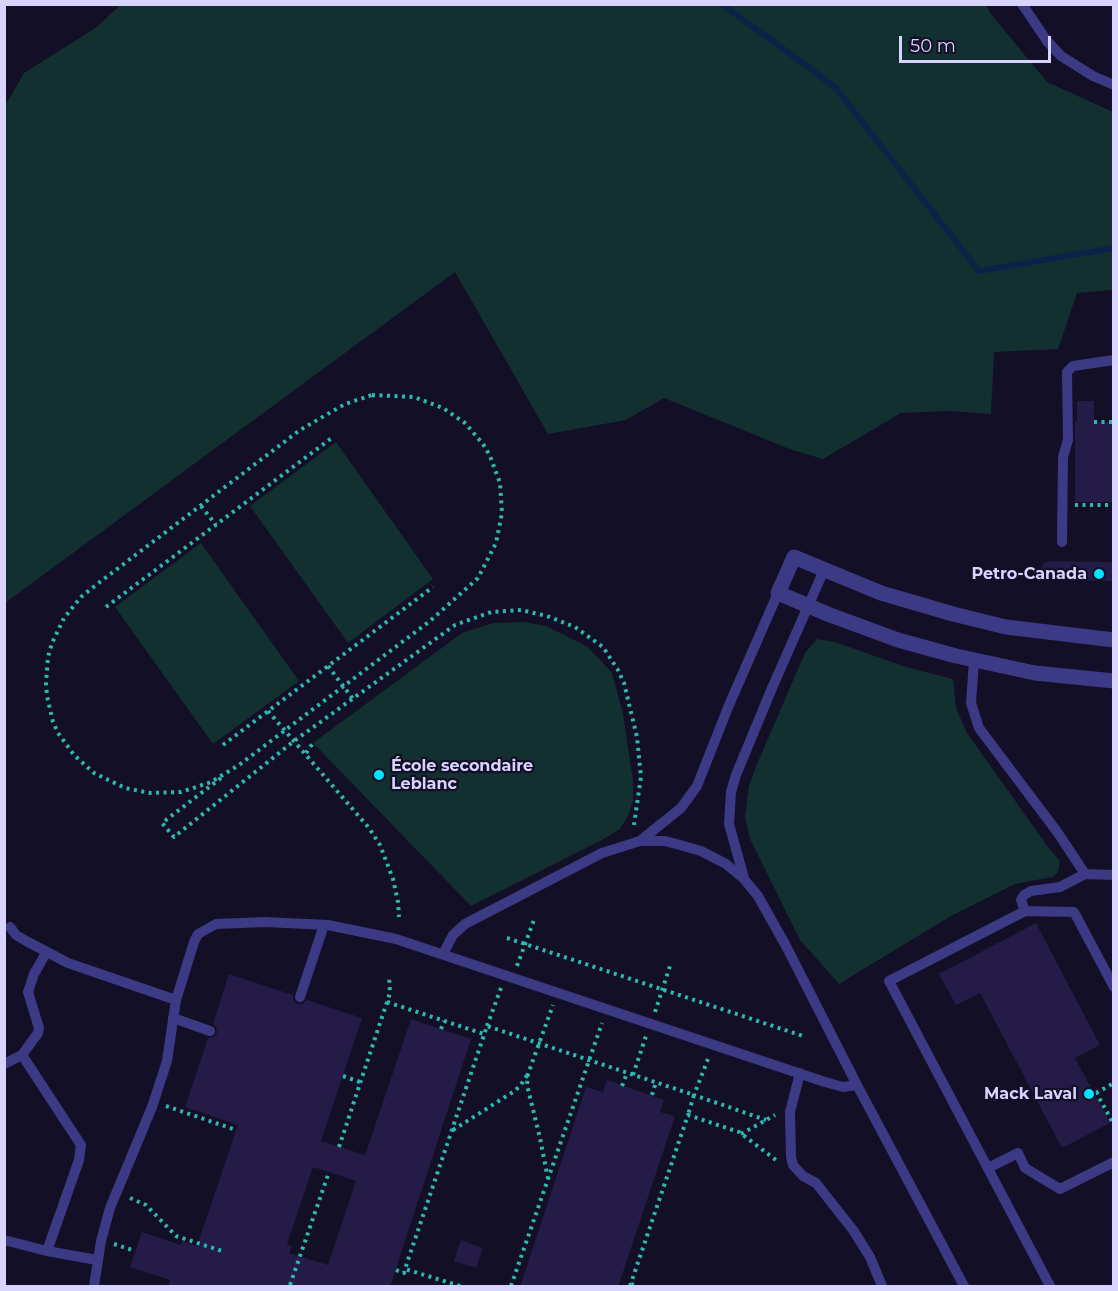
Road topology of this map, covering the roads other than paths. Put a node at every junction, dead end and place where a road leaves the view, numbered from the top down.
1 (1022, 4) edge
2 (1113, 85) edge
3 (1113, 360) edge
4 (1062, 542) dead end
5 (824, 570) junction
6 (778, 593) junction
7 (808, 607) junction
8 (1113, 640) edge
9 (974, 661) junction
10 (1113, 681) edge
11 (640, 841) junction
12 (1085, 874) junction
13 (1113, 875) edge
14 (744, 879) junction
15 (1025, 911) junction
16 (6, 924) edge
17 (324, 925) junction
18 (46, 953) junction
19 (443, 954) junction
20 (1113, 987) edge
21 (300, 997) dead end
22 (176, 1000) junction
23 (173, 1018) junction
24 (210, 1031) dead end
25 (22, 1055) junction
26 (4, 1064) edge
27 (800, 1073) junction
28 (857, 1085) junction
29 (1113, 1162) edge
30 (988, 1168) junction
31 (4, 1240) edge
32 (47, 1251) junction
33 (97, 1260) junction
34 (94, 1287) edge
35 (882, 1287) edge
36 (964, 1287) edge
37 (1050, 1287) edge

1 - 2 lane
3 - 4 lane
5 - 6 street
5 - 7 lane
5 - 8 street
6 - 7 street
6 - 11 lane
7 - 9 street
7 - 14 lane
9 - 10 street
9 - 12 lane
11 - 14 lane
11 - 19 lane
12 - 13 lane
12 - 15 lane
14 - 28 lane
15 - 20 lane
15 - 30 lane
16 - 18 lane
17 - 19 lane
17 - 21 lane
17 - 22 lane
18 - 22 lane
18 - 25 lane
19 - 27 lane
22 - 23 lane
23 - 24 lane
23 - 33 lane
25 - 26 lane
25 - 32 lane
27 - 28 lane
27 - 35 lane
28 - 36 lane
29 - 30 lane
30 - 37 lane
31 - 32 lane
32 - 33 lane
33 - 34 lane

